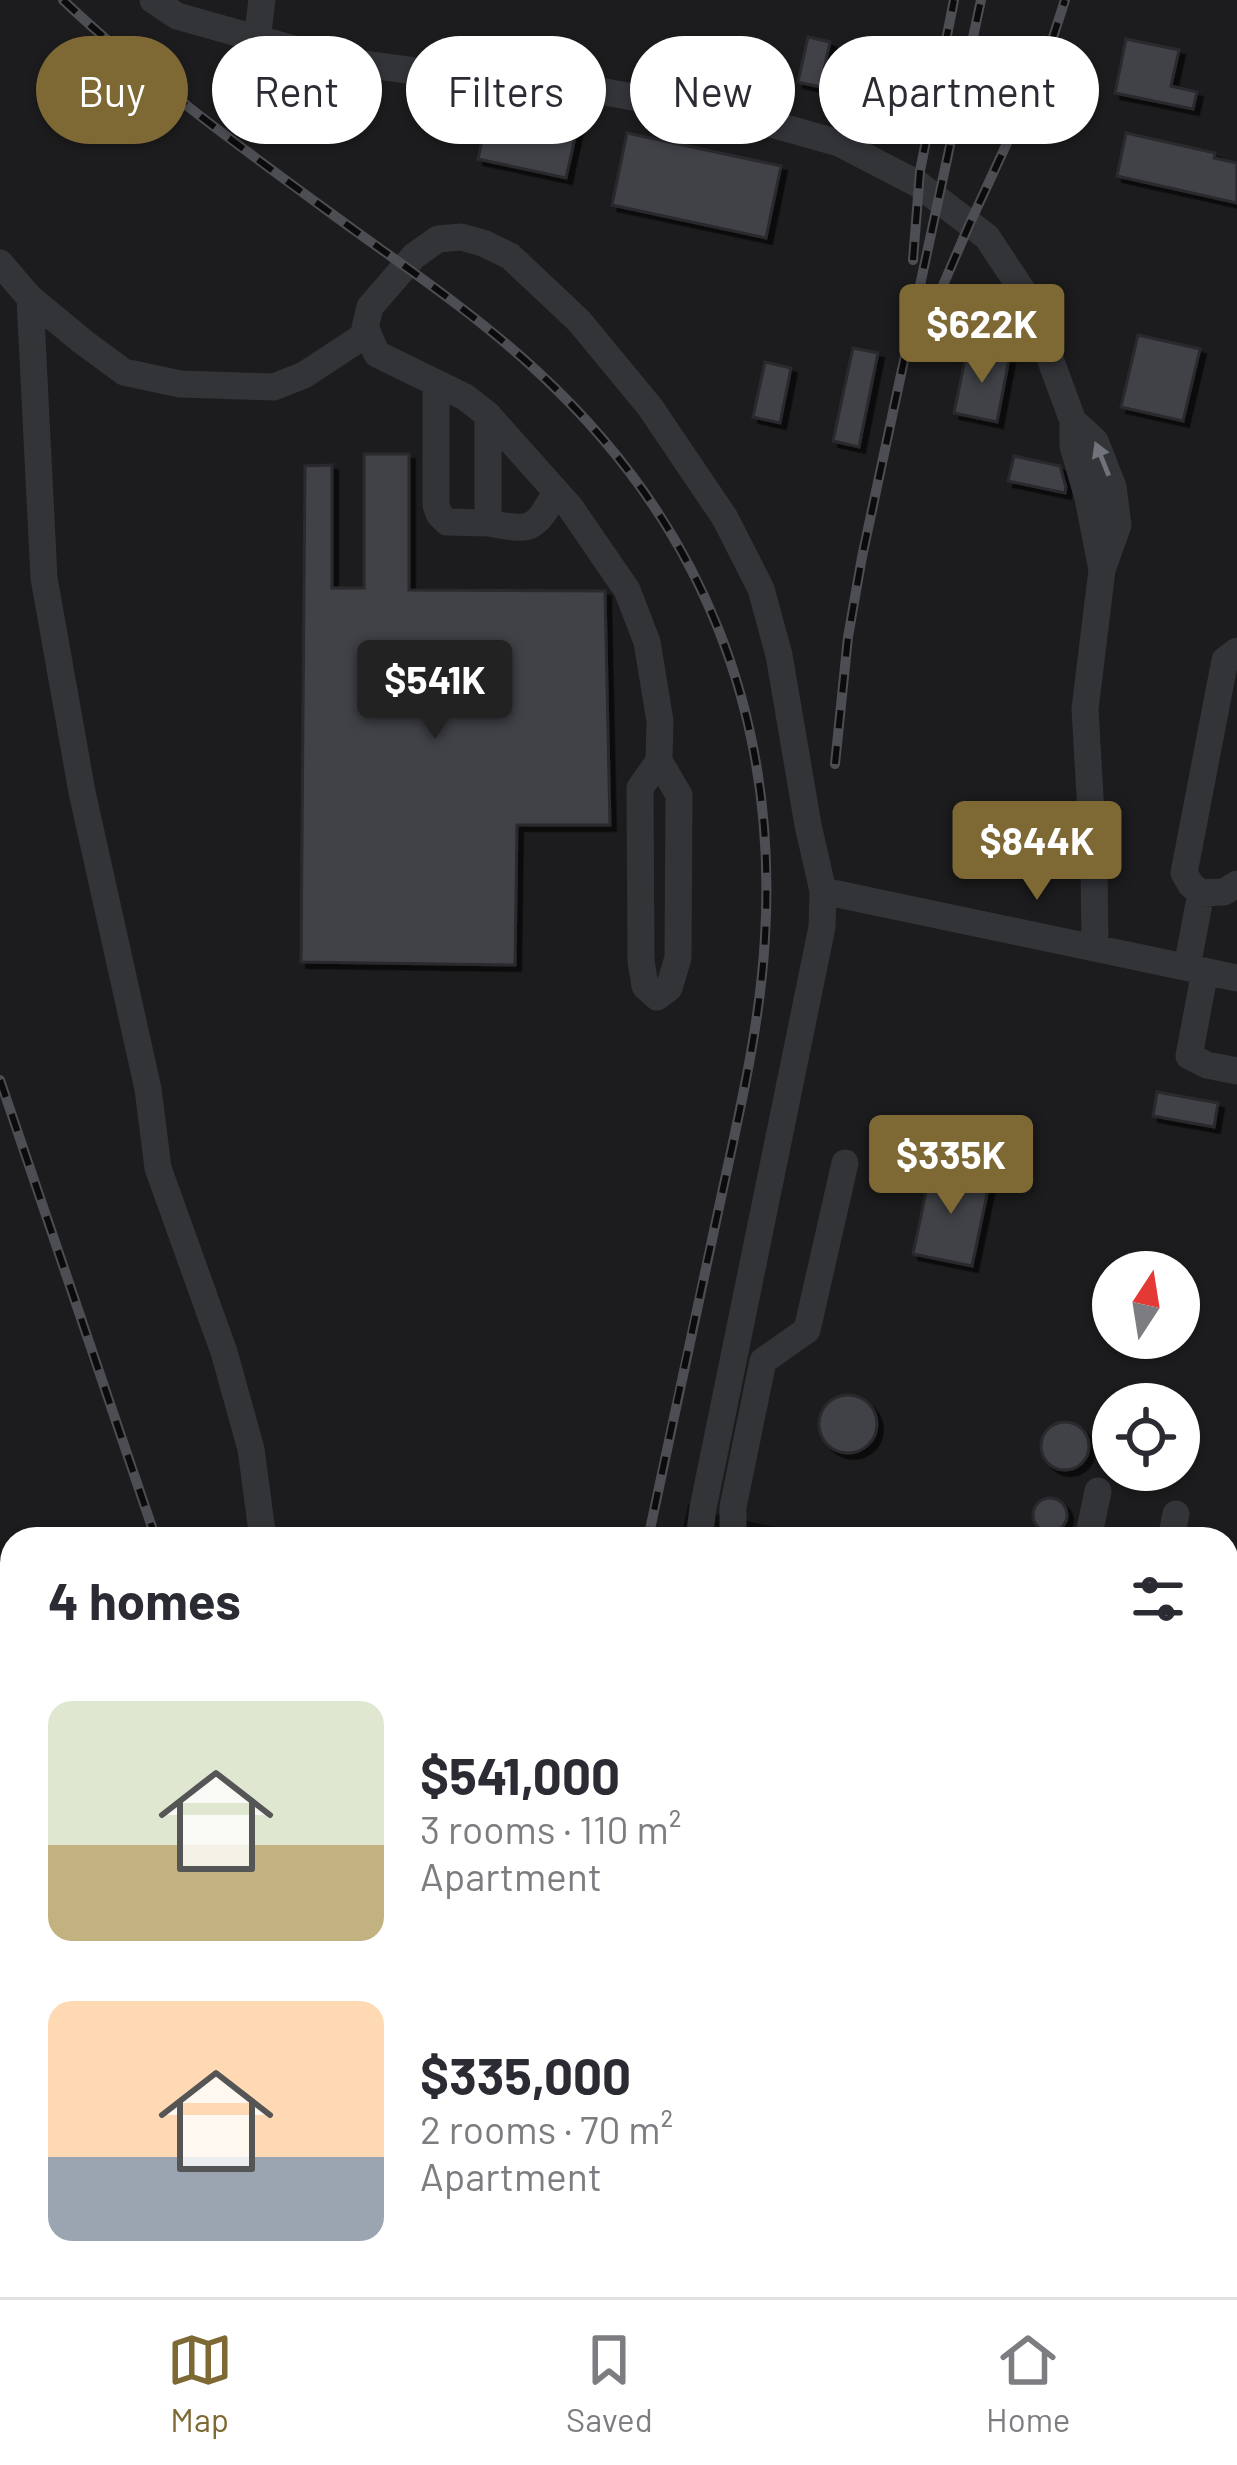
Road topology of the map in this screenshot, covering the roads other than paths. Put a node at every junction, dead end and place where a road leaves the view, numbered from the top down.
1 (153, 0) edge
2 (262, 0) edge
3 (247, 36) edge
4 (257, 36) edge
5 (382, 67) edge
6 (0, 263) edge
7 (30, 298) junction
8 (368, 332) junction
9 (436, 385) junction
10 (488, 415) junction
11 (556, 492) junction
12 (488, 523) junction
13 (1237, 651) edge
14 (659, 761) junction
15 (1237, 884) edge
16 (823, 891) junction
17 (1201, 892) junction
18 (1095, 947) junction
19 (1196, 969) junction
20 (1237, 978) edge
21 (1237, 1071) edge
22 (845, 1163) dead end
23 (1098, 1492) dead end
24 (261, 1527) edge
25 (701, 1527) edge
26 (733, 1527) edge
27 (1091, 1527) edge

1 - 3 street
2 - 4 street
5 - 18 street
6 - 7 street
7 - 8 street
7 - 24 street
8 - 9 street
8 - 16 street
9 - 10 street
9 - 12 street
10 - 11 street
10 - 12 street
11 - 12 street
11 - 14 street
13 - 17 street
14 - 14 street
15 - 17 street
16 - 18 street
16 - 25 street
17 - 19 street
18 - 19 street
19 - 20 street
19 - 21 street
22 - 26 street
23 - 27 street

